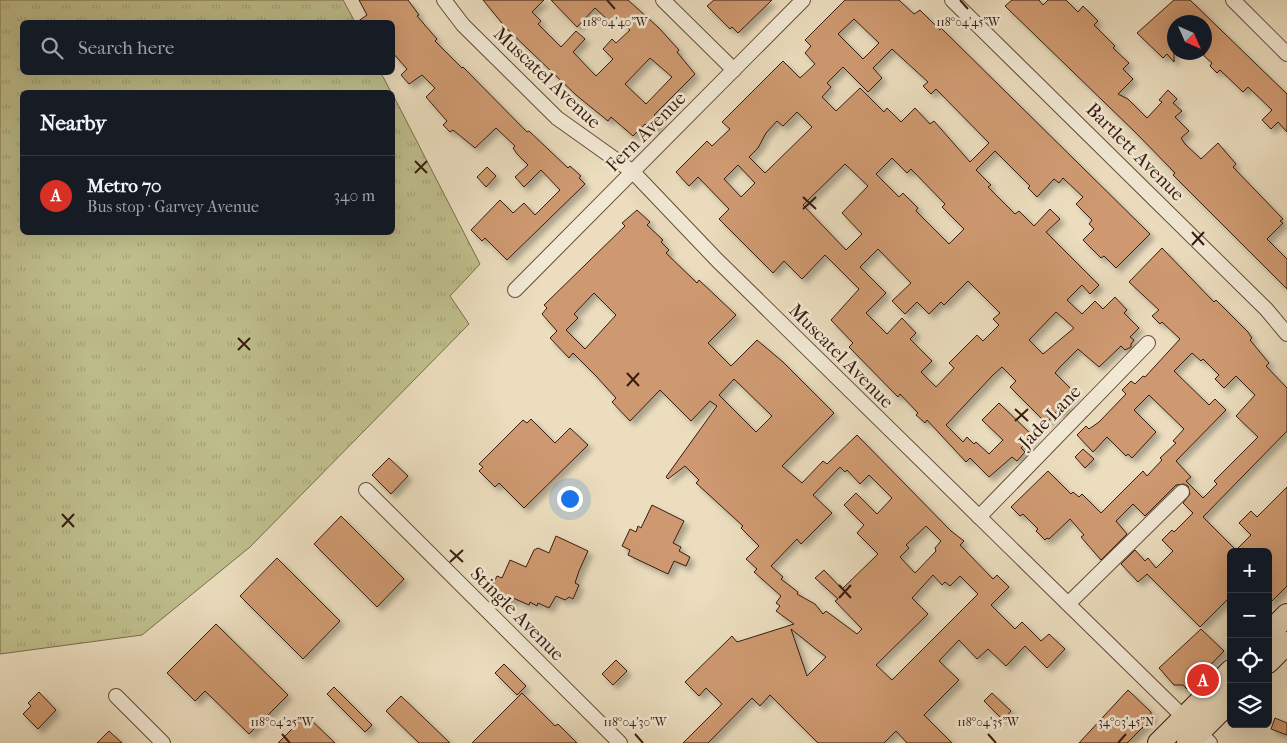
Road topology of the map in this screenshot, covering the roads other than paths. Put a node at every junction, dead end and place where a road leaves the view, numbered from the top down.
1 (444, 0) edge
2 (663, 0) edge
3 (803, 0) edge
4 (952, 0) edge
5 (1233, 0) edge
6 (1287, 54) edge
7 (734, 70) junction
8 (633, 172) junction
9 (516, 290) dead end
10 (1287, 334) edge
11 (1148, 343) dead end
12 (366, 490) dead end
13 (1182, 492) dead end
14 (979, 517) junction
15 (1068, 604) junction
16 (1287, 615) edge
17 (1272, 630) edge
18 (1287, 643) edge
19 (1272, 658) edge
20 (1227, 678) edge
21 (116, 696) dead end
22 (1227, 704) edge
23 (1195, 734) edge
24 (163, 743) edge
25 (620, 743) edge
26 (1159, 743) edge

1 - 8 street, Muscatel Avenue
2 - 7 street
3 - 7 street, Fern Avenue
4 - 10 street, Bartlett Avenue
5 - 6 street
7 - 8 street, Fern Avenue
8 - 9 street, Fern Avenue
8 - 14 street, Muscatel Avenue
11 - 14 street, Jade Lane
12 - 25 street, Stingle Avenue
13 - 15 street
14 - 15 street, Muscatel Avenue
15 - 23 street, Muscatel Avenue
16 - 17 main road
18 - 19 main road
20 - 23 main road
21 - 24 street
22 - 23 main road
23 - 26 main road

